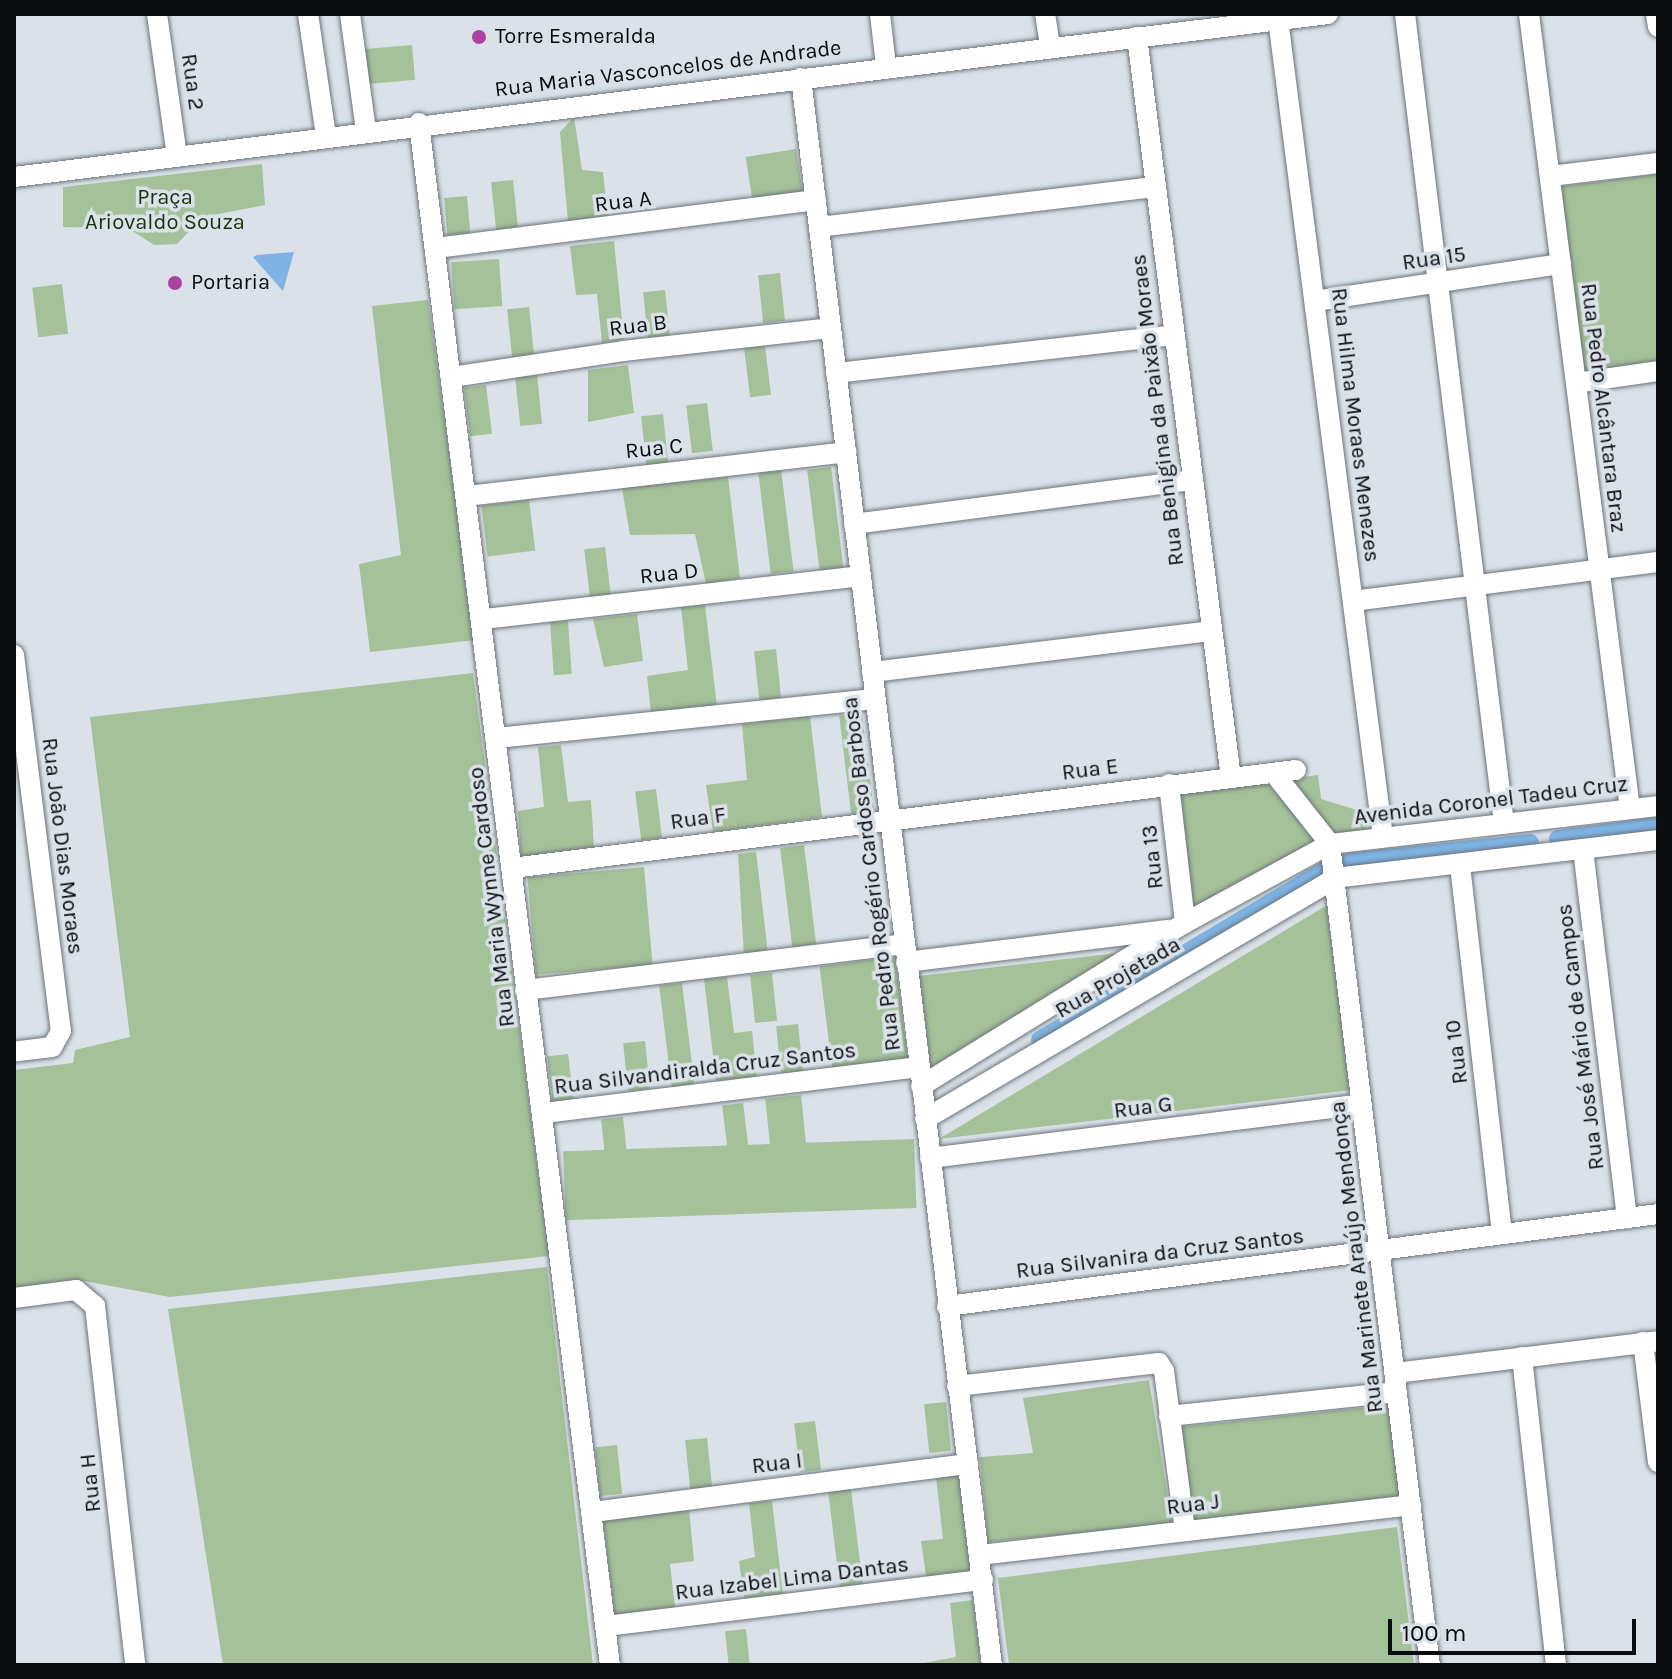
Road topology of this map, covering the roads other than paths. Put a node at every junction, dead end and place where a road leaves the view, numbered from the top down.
1 (157, 14) edge
2 (308, 14) edge
3 (350, 14) edge
4 (880, 14) edge
5 (1045, 14) edge
6 (1328, 14) edge
7 (1405, 14) edge
8 (1529, 14) edge
9 (1656, 14) edge
10 (1278, 19) junction
11 (1210, 21) edge
12 (1658, 27) edge
13 (1137, 37) junction
14 (1050, 46) junction
15 (886, 66) junction
16 (801, 78) junction
17 (419, 123) junction
18 (366, 131) junction
19 (326, 136) junction
20 (177, 157) junction
21 (1658, 163) edge
22 (1550, 176) junction
23 (14, 177) edge
24 (1155, 187) junction
25 (816, 200) junction
26 (819, 227) junction
27 (436, 248) junction
28 (1561, 264) junction
29 (1439, 282) junction
30 (1315, 301) junction
31 (830, 328) junction
32 (1173, 335) junction
33 (1658, 371) edge
34 (836, 373) junction
35 (452, 377) junction
36 (1576, 383) junction
37 (846, 452) junction
38 (1191, 480) junction
39 (467, 496) junction
40 (854, 524) junction
41 (1658, 562) edge
42 (1600, 570) junction
43 (859, 576) junction
44 (1476, 586) junction
45 (1353, 601) junction
46 (484, 619) junction
47 (1209, 631) junction
48 (14, 655) edge
49 (872, 672) junction
50 (874, 699) junction
51 (17, 701) edge
52 (497, 738) junction
53 (1296, 770) dead end
54 (1274, 773) junction
55 (1231, 778) junction
56 (1169, 784) junction
57 (1658, 806) edge
58 (1630, 809) junction
59 (890, 818) junction
60 (1538, 820) junction
61 (1504, 824) junction
62 (1383, 837) junction
63 (1658, 840) edge
64 (1330, 844) junction
65 (1583, 849) junction
66 (1544, 854) junction
67 (1460, 865) junction
68 (512, 868) junction
69 (1335, 878) junction
70 (1180, 926) junction
71 (905, 953) junction
72 (525, 990) junction
73 (14, 1052) edge
74 (920, 1076) junction
75 (1362, 1104) junction
76 (544, 1113) junction
77 (925, 1119) junction
78 (930, 1158) junction
79 (1658, 1214) edge
80 (1627, 1218) junction
81 (1502, 1234) junction
82 (1380, 1250) junction
83 (14, 1298) edge
84 (947, 1306) junction
85 (1651, 1342) edge
86 (1522, 1357) junction
87 (1396, 1382) junction
88 (957, 1386) junction
89 (1169, 1416) junction
90 (1658, 1462) edge
91 (968, 1464) junction
92 (1411, 1505) junction
93 (593, 1512) junction
94 (1185, 1530) junction
95 (980, 1555) junction
96 (983, 1580) junction
97 (606, 1626) junction
98 (135, 1665) edge
99 (610, 1665) edge
100 (992, 1665) edge
101 (1430, 1665) edge
102 (1556, 1665) edge

1 - 20 street, Rua 2
2 - 19 street
3 - 18 street
4 - 15 street
5 - 14 street
6 - 10 street, Rua Maria Vasconcelos de Andrade
7 - 29 street
8 - 22 street, Rua Pedro Alcântara Braz
9 - 12 street
10 - 11 street, Rua Maria Vasconcelos de Andrade
10 - 30 street, Rua Hilma Moraes Menezes
11 - 13 street, Rua Maria Vasconcelos de Andrade
13 - 14 street, Rua Maria Vasconcelos de Andrade
13 - 24 street, Rua Benigina da Paixão Moraes
14 - 15 street, Rua Maria Vasconcelos de Andrade
15 - 16 street, Rua Maria Vasconcelos de Andrade
16 - 17 street, Rua Maria Vasconcelos de Andrade
16 - 25 street, Rua Pedro Rogério Cardoso Barbosa
17 - 18 street, Rua Maria Vasconcelos de Andrade
17 - 27 street, Rua Maria Wynne Cardoso
18 - 19 street, Rua Maria Vasconcelos de Andrade
19 - 20 street, Rua Maria Vasconcelos de Andrade
20 - 23 street, Rua Maria Vasconcelos de Andrade
21 - 22 street
22 - 28 street, Rua Pedro Alcântara Braz
24 - 26 street
24 - 32 street, Rua Benigina da Paixão Moraes
25 - 26 street, Rua Pedro Rogério Cardoso Barbosa
25 - 27 street, Rua A
26 - 31 street, Rua Pedro Rogério Cardoso Barbosa
27 - 35 street, Rua Maria Wynne Cardoso
28 - 29 street, Rua 15
28 - 36 street, Rua Pedro Alcântara Braz
29 - 30 street, Rua 15
29 - 44 street
30 - 45 street, Rua Hilma Moraes Menezes
31 - 34 street, Rua Pedro Rogério Cardoso Barbosa
31 - 35 street, Rua B
32 - 34 street
32 - 38 street, Rua Benigina da Paixão Moraes
33 - 36 street
34 - 37 street, Rua Pedro Rogério Cardoso Barbosa
35 - 39 street, Rua Maria Wynne Cardoso
36 - 42 street, Rua Pedro Alcântara Braz
37 - 39 street, Rua C
37 - 40 street, Rua Pedro Rogério Cardoso Barbosa
38 - 40 street
38 - 47 street, Rua Benigina da Paixão Moraes
39 - 46 street, Rua Maria Wynne Cardoso
40 - 43 street, Rua Pedro Rogério Cardoso Barbosa
41 - 42 street
42 - 44 street
42 - 58 street, Rua Pedro Alcântara Braz
43 - 46 street, Rua D
43 - 49 street, Rua Pedro Rogério Cardoso Barbosa
44 - 45 street
44 - 61 street
45 - 62 street, Rua Hilma Moraes Menezes
46 - 52 street, Rua Maria Wynne Cardoso
47 - 49 street
47 - 55 street, Rua Benigina da Paixão Moraes
48 - 51 street, Rua João Dias Moraes
49 - 50 street, Rua Pedro Rogério Cardoso Barbosa
50 - 52 street
50 - 59 street, Rua Pedro Rogério Cardoso Barbosa
51 - 73 street, Rua João Dias Moraes
52 - 68 street, Rua Maria Wynne Cardoso
53 - 54 street, Rua E
54 - 55 street, Rua E
54 - 64 street
55 - 56 street, Rua E
56 - 59 street, Rua E
56 - 70 street, Rua 13
57 - 58 street, Avenida Coronel Tadeu Cruz
58 - 60 street, Avenida Coronel Tadeu Cruz
59 - 68 street, Rua F
59 - 71 street, Rua Pedro Rogério Cardoso Barbosa
60 - 61 street, Avenida Coronel Tadeu Cruz
60 - 66 street
61 - 62 street, Avenida Coronel Tadeu Cruz
62 - 64 street, Avenida Coronel Tadeu Cruz
63 - 65 street
64 - 69 street, Rua Marinete Araújo Mendonça
64 - 70 street, Rua Projetada
65 - 66 street
65 - 80 street, Rua José Mário de Campos
66 - 67 street
67 - 69 street
67 - 81 street, Rua 10
68 - 72 street, Rua Maria Wynne Cardoso
69 - 75 street, Rua Marinete Araújo Mendonça
69 - 77 street, Rua Projetada
70 - 71 street
70 - 74 street, Rua Projetada
71 - 72 street
71 - 74 street, Rua Pedro Rogério Cardoso Barbosa
72 - 76 street, Rua Maria Wynne Cardoso
74 - 76 street, Rua Silvandiralda Cruz Santos
74 - 77 street, Rua Pedro Rogério Cardoso Barbosa
75 - 78 street, Rua G
75 - 82 street, Rua Marinete Araújo Mendonça
76 - 93 street, Rua Maria Wynne Cardoso
77 - 78 street, Rua Pedro Rogério Cardoso Barbosa
78 - 84 street, Rua Pedro Rogério Cardoso Barbosa
79 - 80 street, Rua Silvanira da Cruz Santos
80 - 81 street, Rua Silvanira da Cruz Santos
81 - 82 street, Rua Silvanira da Cruz Santos
82 - 84 street, Rua Silvanira da Cruz Santos
82 - 87 street, Rua Marinete Araújo Mendonça
83 - 98 street, Rua H
84 - 88 street, Rua Pedro Rogério Cardoso Barbosa
85 - 86 street
85 - 90 street
86 - 87 street
86 - 102 street
87 - 89 street
87 - 92 street, Rua Marinete Araújo Mendonça
88 - 89 street
88 - 91 street, Rua Pedro Rogério Cardoso Barbosa
89 - 94 street
91 - 93 street, Rua I
91 - 95 street, Rua Pedro Rogério Cardoso Barbosa
92 - 94 street, Rua J
92 - 101 street, Rua Marinete Araújo Mendonça
93 - 97 street, Rua Maria Wynne Cardoso
94 - 95 street, Rua J
95 - 96 street, Rua Pedro Rogério Cardoso Barbosa
96 - 97 street, Rua Izabel Lima Dantas
96 - 100 street, Rua Pedro Rogério Cardoso Barbosa
97 - 99 street, Rua Maria Wynne Cardoso

